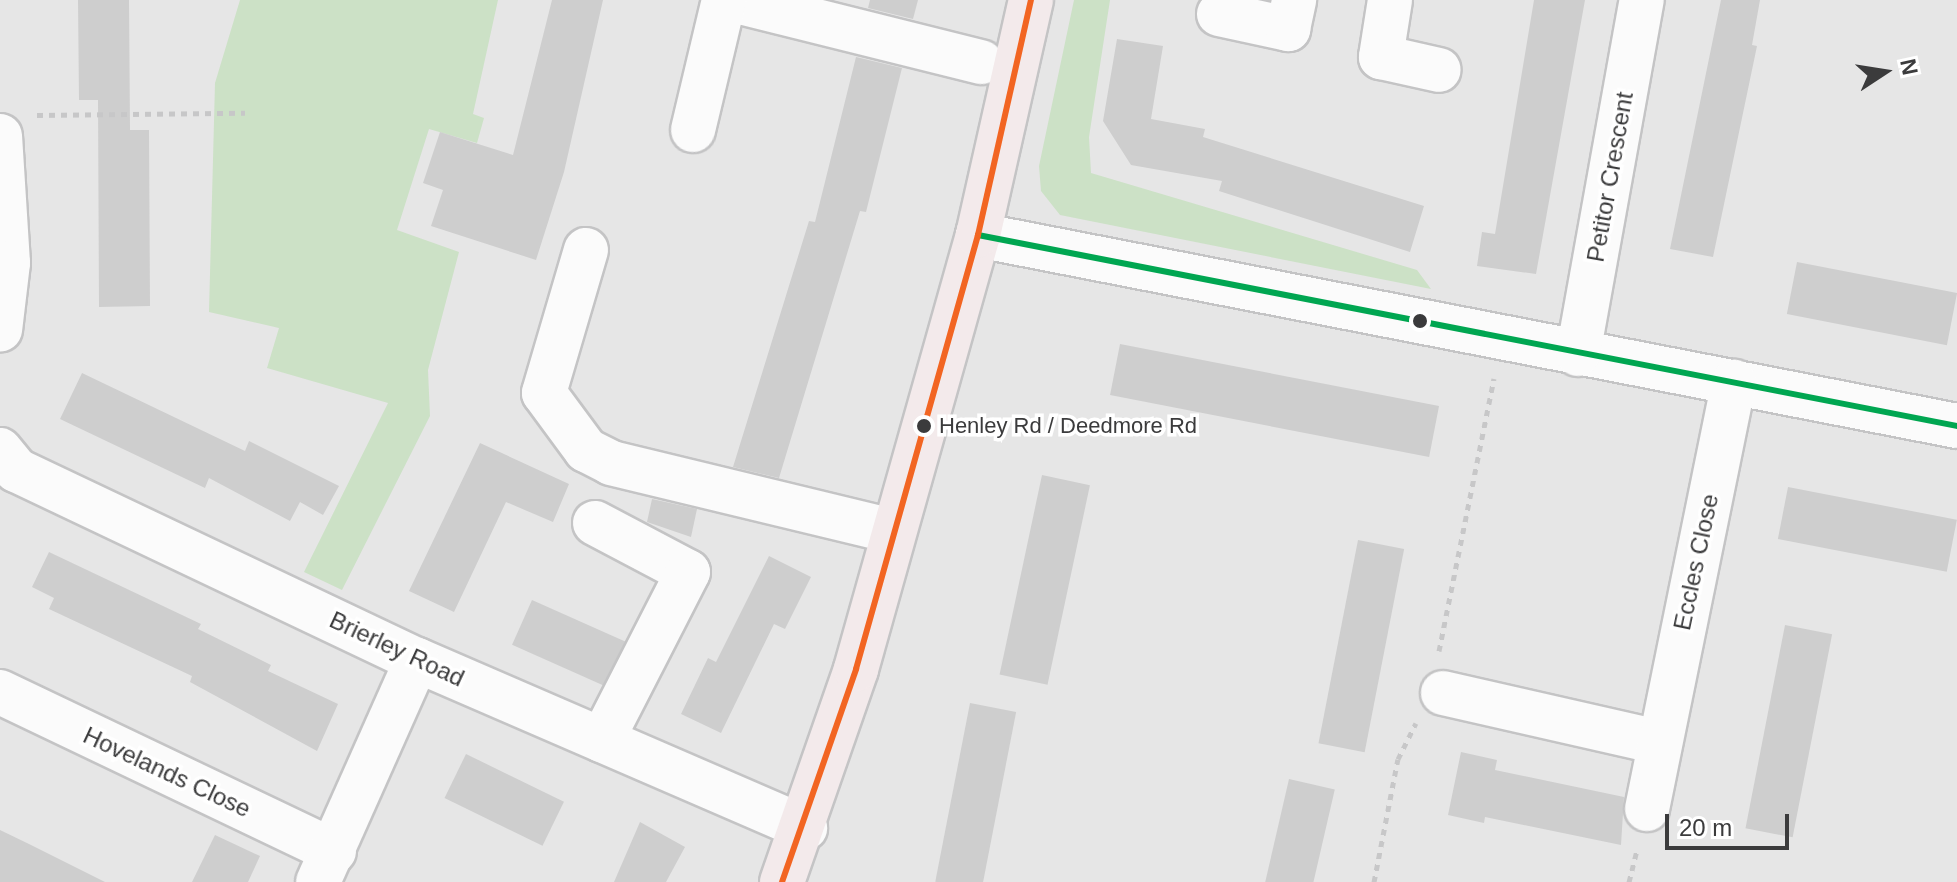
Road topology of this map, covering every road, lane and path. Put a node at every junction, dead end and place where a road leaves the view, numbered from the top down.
1 (724, 0) edge
2 (732, 0) edge
3 (1031, 0) edge
4 (1294, 0) edge
5 (1390, 0) edge
6 (1642, 0) edge
7 (1219, 14) dead end
8 (981, 62) dead end
9 (1439, 70) dead end
10 (245, 113) dead end
11 (15, 126) edge
12 (693, 130) dead end
13 (978, 235) junction
14 (586, 250) dead end
15 (0, 330) edge
16 (1504, 339) junction
17 (1578, 354) junction
18 (1734, 382) junction
19 (1957, 426) edge
20 (0, 450) edge
21 (595, 523) dead end
22 (893, 531) junction
23 (417, 660) junction
24 (0, 692) edge
25 (1437, 692) junction
26 (602, 740) junction
27 (1658, 742) junction
28 (1647, 809) dead end
29 (805, 828) junction
30 (326, 866) edge
31 (782, 882) edge
32 (1374, 882) edge

1 - 12 street
2 - 8 street
3 - 13 main road
4 - 7 street
5 - 9 street
6 - 17 street, Petitor Crescent
10 - 11 path
11 - 15 street
13 - 16 street
13 - 22 main road
14 - 22 street
16 - 17 street
16 - 25 path
17 - 18 street
18 - 19 street
18 - 27 street, Eccles Close
20 - 23 street, Brierley Road
21 - 26 street
22 - 29 main road
23 - 26 street, Brierley Road
23 - 30 street
24 - 30 street, Hovelands Close
25 - 27 street
25 - 32 path
26 - 29 street, Brierley Road
27 - 28 street, Eccles Close
29 - 31 main road

